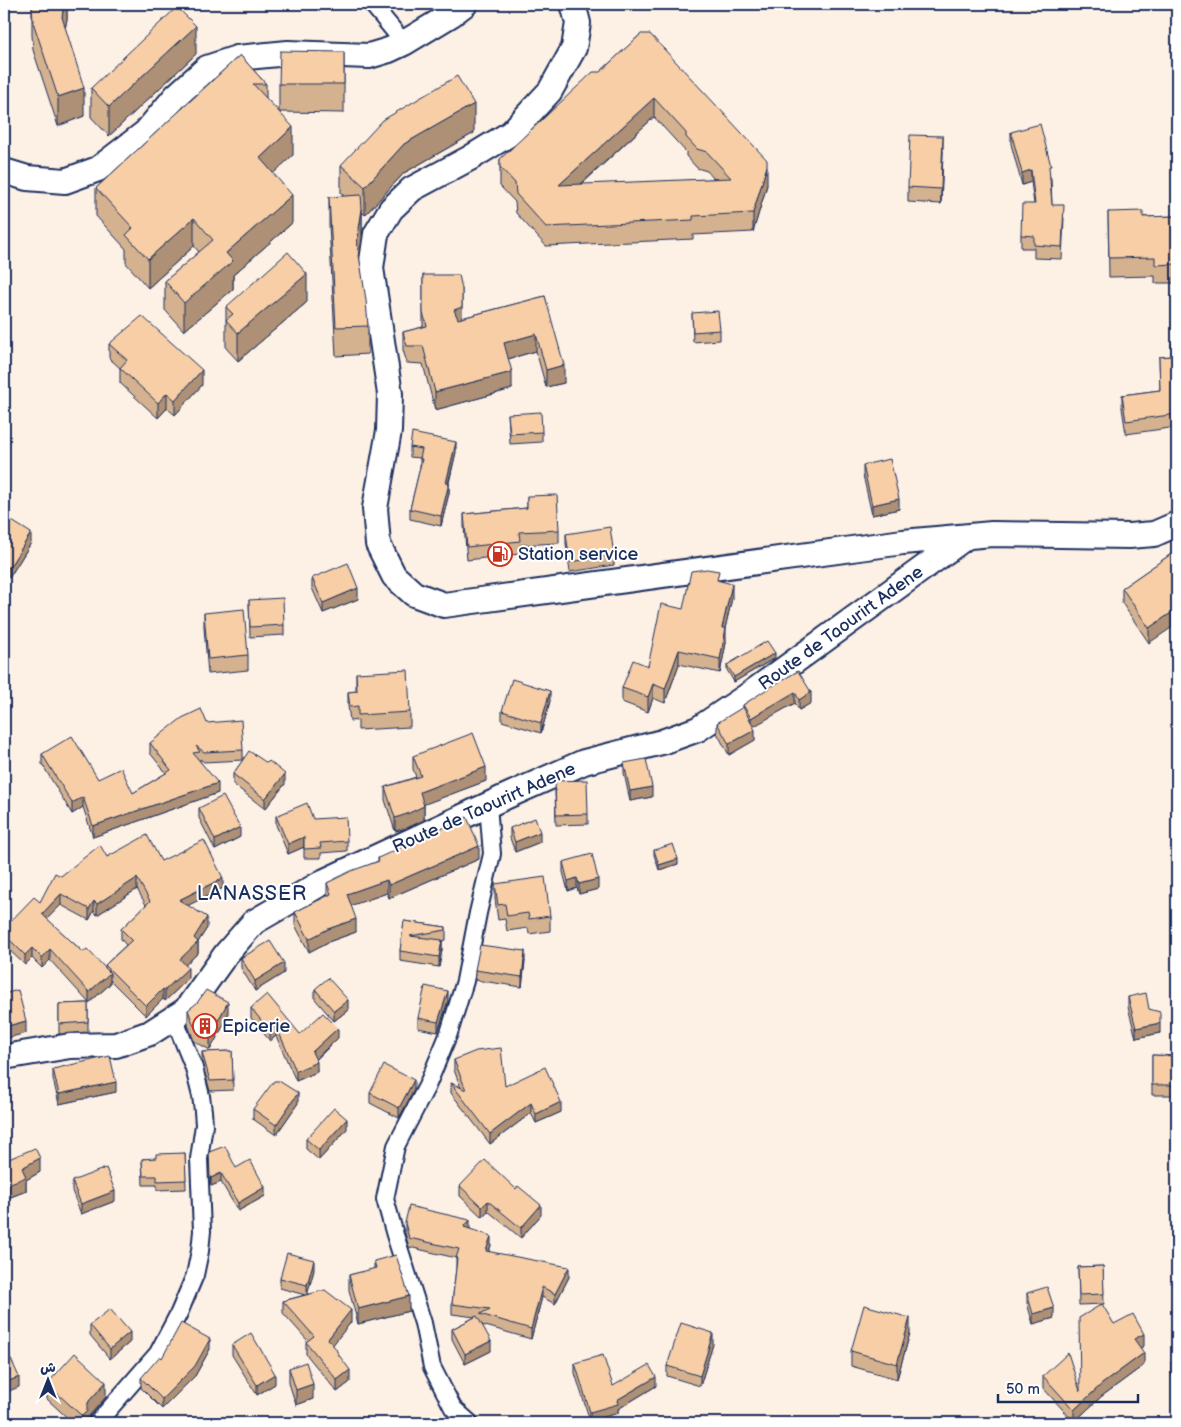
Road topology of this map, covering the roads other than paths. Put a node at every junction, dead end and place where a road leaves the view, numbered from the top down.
1 (372, 4) edge
2 (465, 4) edge
3 (573, 4) edge
4 (404, 43) junction
5 (4, 171) edge
6 (1177, 524) edge
7 (966, 537) junction
8 (488, 805) junction
9 (174, 1018) junction
10 (4, 1057) edge
11 (97, 1423) edge
12 (470, 1423) edge

1 - 4 street
2 - 4 main road
3 - 7 main road
4 - 5 main road
6 - 7 main road
7 - 8 main road, Route de Taourirt Adene
8 - 9 main road, Route de Taourirt Adene
8 - 12 street
9 - 10 main road, Route de Taourirt Adene
9 - 11 street

